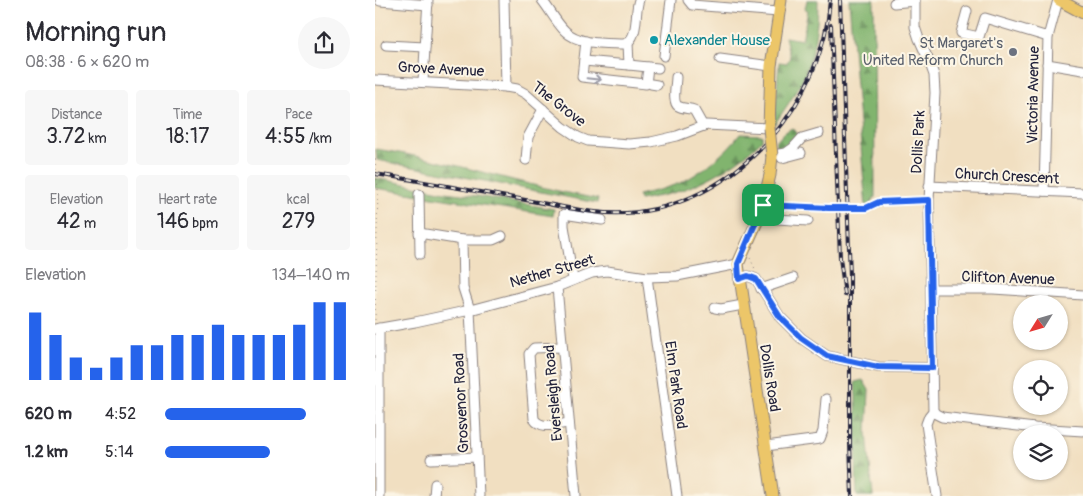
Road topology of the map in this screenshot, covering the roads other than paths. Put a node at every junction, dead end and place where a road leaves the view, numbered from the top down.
1 (504, 0) edge
2 (541, 0) edge
3 (639, 0) edge
4 (671, 0) edge
5 (688, 0) edge
6 (781, 0) edge
7 (915, 0) edge
8 (1059, 0) edge
9 (380, 2) dead end
10 (428, 2) edge
11 (895, 3) dead end
12 (967, 10) dead end
13 (779, 12) junction
14 (1083, 13) edge
15 (1048, 38) junction
16 (586, 41) junction
17 (628, 43) junction
18 (386, 45) dead end
19 (425, 47) junction
20 (664, 56) dead end
21 (584, 60) junction
22 (720, 60) dead end
23 (1047, 64) junction
24 (629, 65) junction
25 (771, 66) junction
26 (1083, 70) edge
27 (676, 77) dead end
28 (375, 80) edge
29 (423, 82) junction
30 (506, 87) junction
31 (543, 109) junction
32 (703, 126) junction
33 (769, 128) junction
34 (819, 133) dead end
35 (801, 152) dead end
36 (772, 157) junction
37 (526, 160) dead end
38 (929, 186) junction
39 (1044, 191) junction
40 (1083, 193) edge
41 (419, 194) dead end
42 (762, 209) junction
43 (602, 220) dead end
44 (808, 222) dead end
45 (419, 233) junction
46 (501, 236) dead end
47 (462, 240) junction
48 (420, 254) dead end
49 (743, 265) junction
50 (647, 277) junction
51 (793, 278) dead end
52 (573, 279) junction
53 (739, 279) junction
54 (557, 287) junction
55 (932, 289) junction
56 (761, 290) junction
57 (1083, 295) edge
58 (743, 305) junction
59 (715, 308) dead end
60 (470, 310) junction
61 (377, 328) edge
62 (562, 347) junction
63 (932, 368) junction
64 (826, 399) dead end
65 (933, 411) junction
66 (569, 423) junction
67 (1083, 431) edge
68 (766, 446) junction
69 (477, 457) junction
70 (431, 459) dead end
71 (435, 484) dead end
72 (379, 496) edge
73 (434, 496) edge
74 (479, 496) edge
75 (576, 496) edge
76 (677, 496) edge
77 (773, 496) edge
78 (937, 496) edge

1 - 30 street
2 - 16 street
3 - 17 street
4 - 20 street
5 - 13 street
6 - 13 main road
7 - 11 street
7 - 38 street, Dollis Park
8 - 14 main road
8 - 15 street, Victoria Avenue
9 - 10 street
10 - 19 street
12 - 15 street
13 - 25 main road
15 - 23 street, Victoria Avenue
16 - 17 street
16 - 21 street
17 - 24 street
18 - 19 street
19 - 29 street
21 - 24 street
21 -> 24 street
22 - 25 street
23 - 26 street
23 - 39 street, Victoria Avenue
25 - 33 main road
27 - 32 street
28 - 29 street, Grove Avenue
29 - 30 street, Grove Avenue
30 - 31 street, The Grove
31 - 32 street, The Grove
31 - 37 street
32 - 33 street, The Grove
33 - 36 main road, bridge
34 - 36 street
35 - 36 street
36 - 42 main road
38 - 39 street, Church Crescent
38 - 55 street, Dollis Park
39 - 40 street, Church Crescent
41 - 45 street
42 - 44 street
42 - 49 main road
43 - 52 street
45 - 47 street
45 - 48 street
46 - 47 street
47 - 60 street, Grosvenor Road
49 - 50 street, Nether Street
49 - 53 main road, Dollis Road
50 - 52 street, Nether Street
50 - 76 street, Elm Park Road
51 - 56 street
52 - 54 street, Nether Street
53 - 56 street
53 - 58 main road, Dollis Road
54 - 60 street, Nether Street
54 - 62 street, Eversleigh Road
55 - 57 street, Clifton Avenue
55 - 63 street, Dollis Park
56 - 63 street
58 - 59 street
58 - 68 main road, Dollis Road
60 - 61 street, Nether Street
60 - 69 street, Grosvenor Road
61 - 72 street
62 - 66 street, Eversleigh Road
62 - 66 street
63 - 65 street, Dollis Park
64 - 68 street
65 - 67 street
65 - 78 street, Dollis Park
66 - 75 street, Eversleigh Road
68 - 77 main road, Dollis Road
69 - 70 street
69 - 74 street, Grosvenor Road
71 - 73 street

